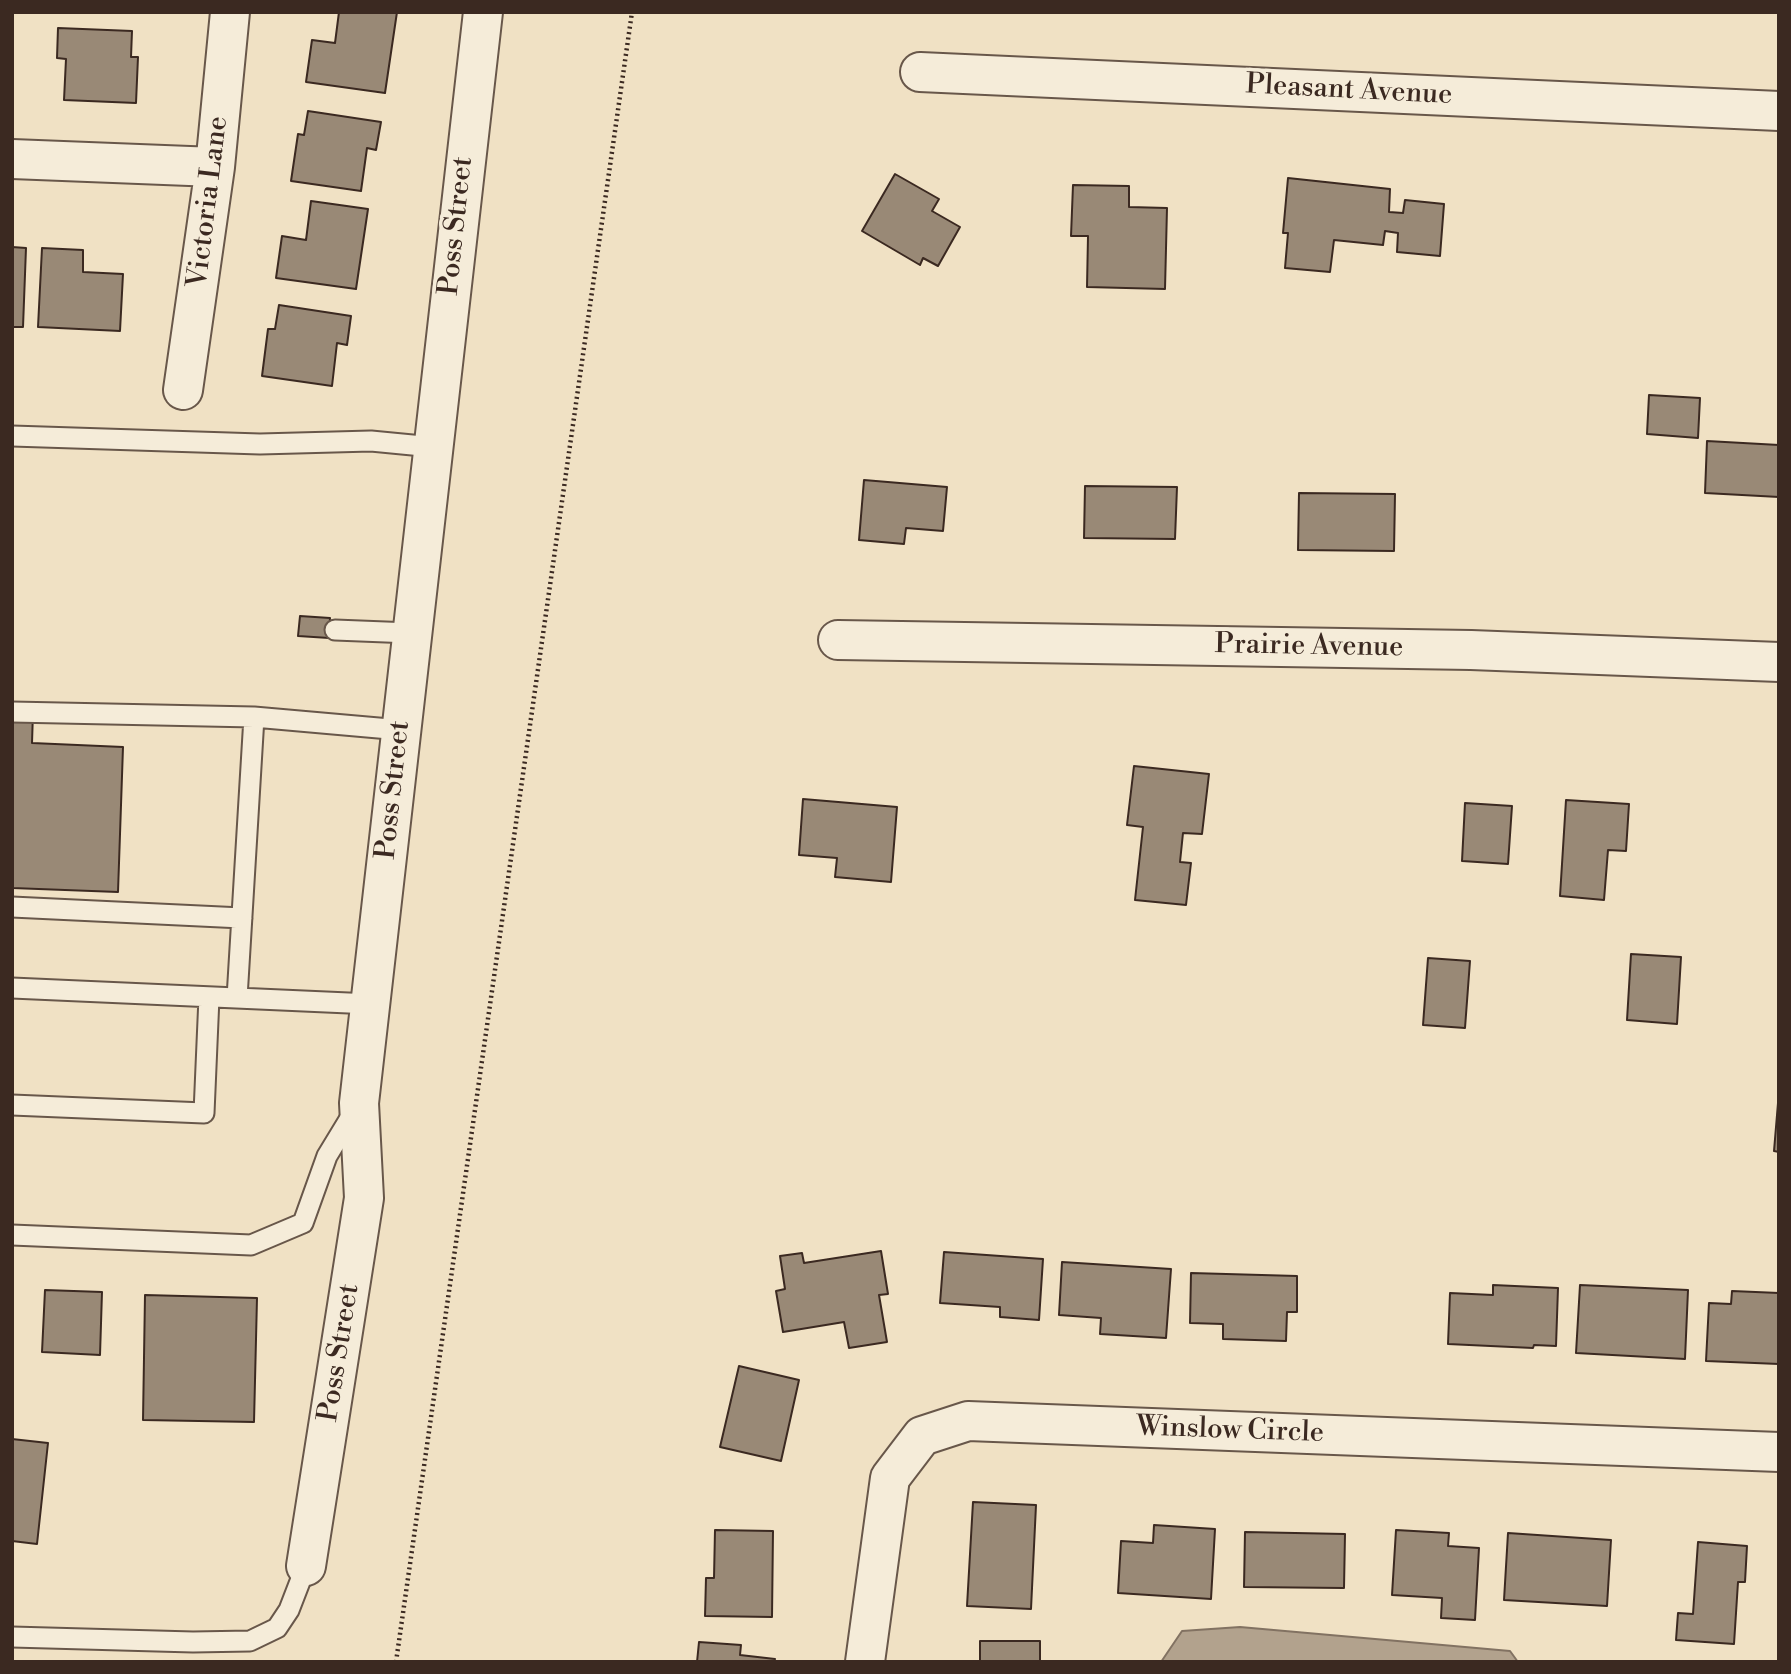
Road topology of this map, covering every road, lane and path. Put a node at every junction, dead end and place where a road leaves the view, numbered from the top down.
1 (230, 12) edge
2 (483, 12) edge
3 (632, 12) edge
4 (920, 72) dead end
5 (1779, 111) edge
6 (12, 159) edge
7 (215, 167) junction
8 (183, 390) dead end
9 (12, 436) edge
10 (433, 447) junction
11 (335, 630) dead end
12 (411, 633) junction
13 (838, 640) dead end
14 (1779, 662) edge
15 (12, 712) edge
16 (254, 717) junction
17 (401, 730) junction
18 (12, 907) edge
19 (242, 918) junction
20 (12, 988) edge
21 (209, 997) junction
22 (237, 998) junction
23 (371, 1004) junction
24 (359, 1103) junction
25 (12, 1105) edge
26 (12, 1234) edge
27 (1779, 1452) edge
28 (306, 1566) joint
29 (12, 1637) edge
30 (396, 1662) edge
31 (865, 1662) edge

1 - 7 street, Victoria Lane
2 - 10 street, Poss Street
3 - 30 path
4 - 5 street, Pleasant Avenue
6 - 7 street
7 - 8 street, Victoria Lane
9 - 10 lane
10 - 12 street, Poss Street
11 - 12 lane
12 - 17 street, Poss Street
13 - 14 street, Prairie Avenue
15 - 16 lane
16 - 17 lane
16 - 19 lane
17 - 23 street, Poss Street
18 - 19 lane
19 - 22 lane
20 - 21 lane
21 - 22 lane
21 - 25 lane
22 - 23 lane
23 - 24 street, Poss Street
24 - 26 lane
24 - 28 street, Poss Street
27 - 31 street, Winslow Circle
28 - 29 lane

